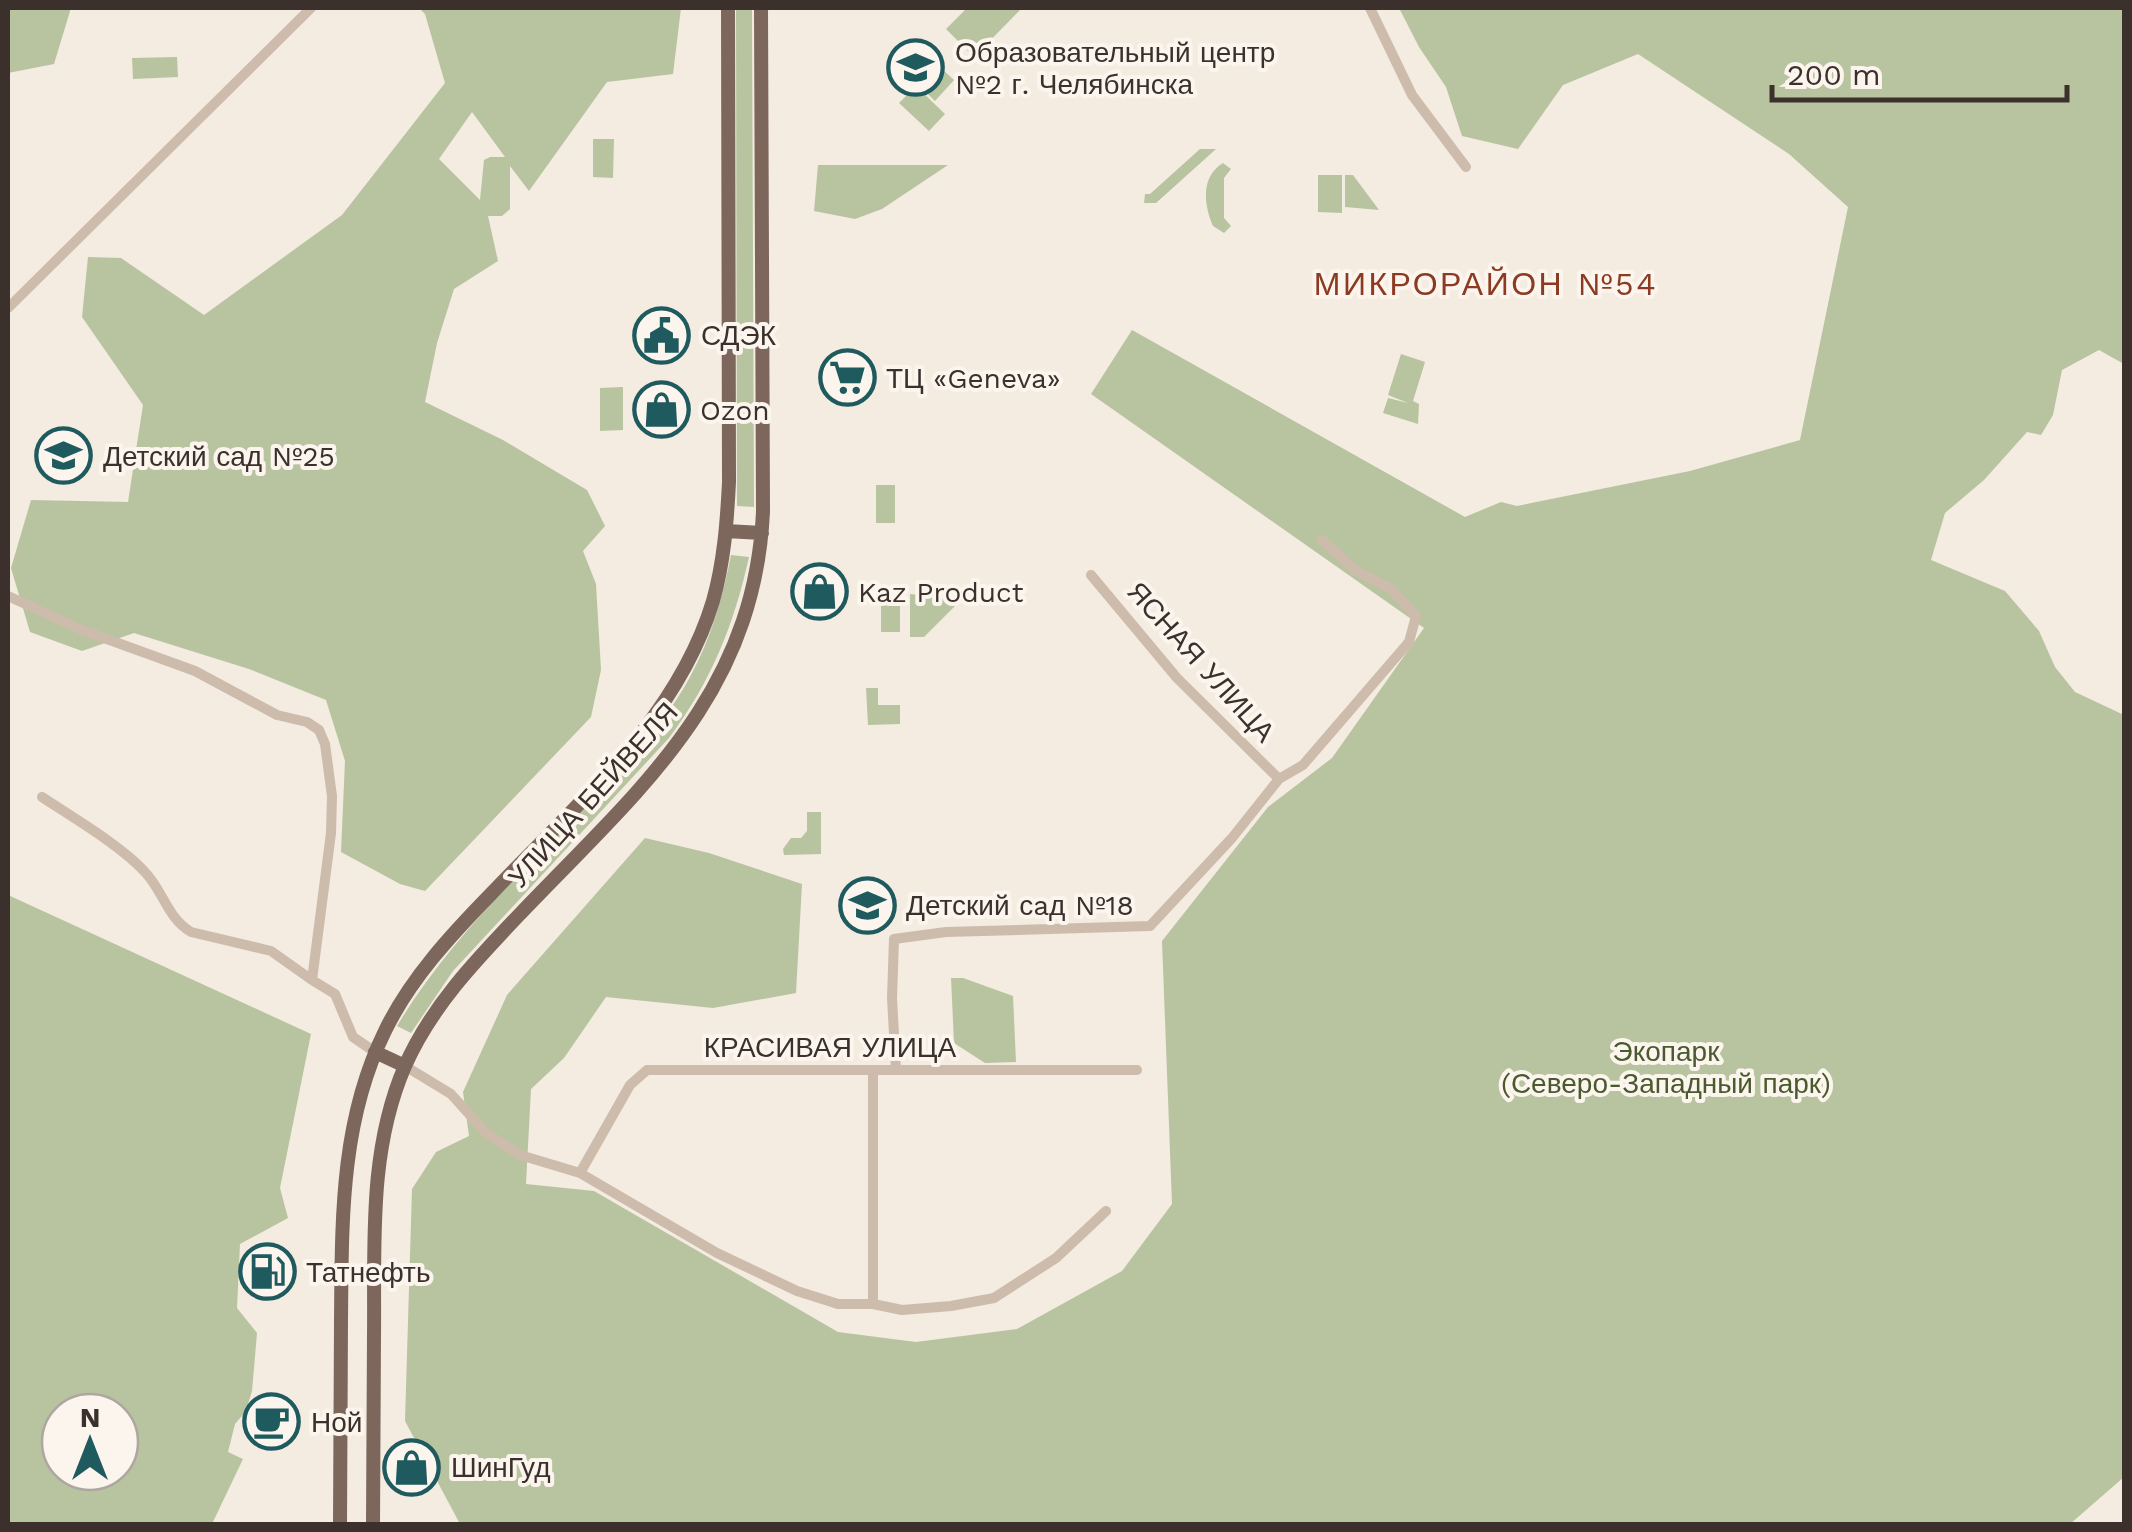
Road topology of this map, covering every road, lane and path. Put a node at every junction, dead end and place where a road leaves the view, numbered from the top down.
1 (311, 8) edge
2 (728, 8) edge
3 (760, 8) edge
4 (1370, 8) edge
5 (1466, 167) dead end
6 (8, 308) edge
7 (726, 531) junction
8 (762, 533) junction
9 (1322, 540) dead end
10 (1091, 574) dead end
11 (8, 596) edge
12 (1278, 779) junction
13 (42, 797) dead end
14 (312, 980) junction
15 (375, 1052) junction
16 (406, 1066) junction
17 (873, 1070) junction
18 (896, 1070) junction
19 (1136, 1070) dead end
20 (580, 1173) junction
21 (1106, 1211) dead end
22 (873, 1304) junction
23 (340, 1524) edge
24 (372, 1524) edge

1 - 6 street
2 - 7 main road, УЛИЦА БЕЙВЕЛЯ
3 - 8 main road, УЛИЦА БЕЙВЕЛЯ
4 - 5 street
7 - 8 main road
7 - 15 main road, УЛИЦА БЕЙВЕЛЯ
8 - 16 main road, УЛИЦА БЕЙВЕЛЯ
9 - 12 street
10 - 12 street, ЯСНАЯ УЛИЦА
11 - 14 street
12 - 18 street
13 - 14 street
14 - 15 street
15 - 16 main road
15 - 23 main road, УЛИЦА БЕЙВЕЛЯ
16 - 20 street
16 - 24 main road, УЛИЦА БЕЙВЕЛЯ
17 - 18 street, КРАСИВАЯ УЛИЦА
17 - 20 street, КРАСИВАЯ УЛИЦА
17 - 22 street
18 - 19 street, КРАСИВАЯ УЛИЦА
20 - 22 street
21 - 22 street

